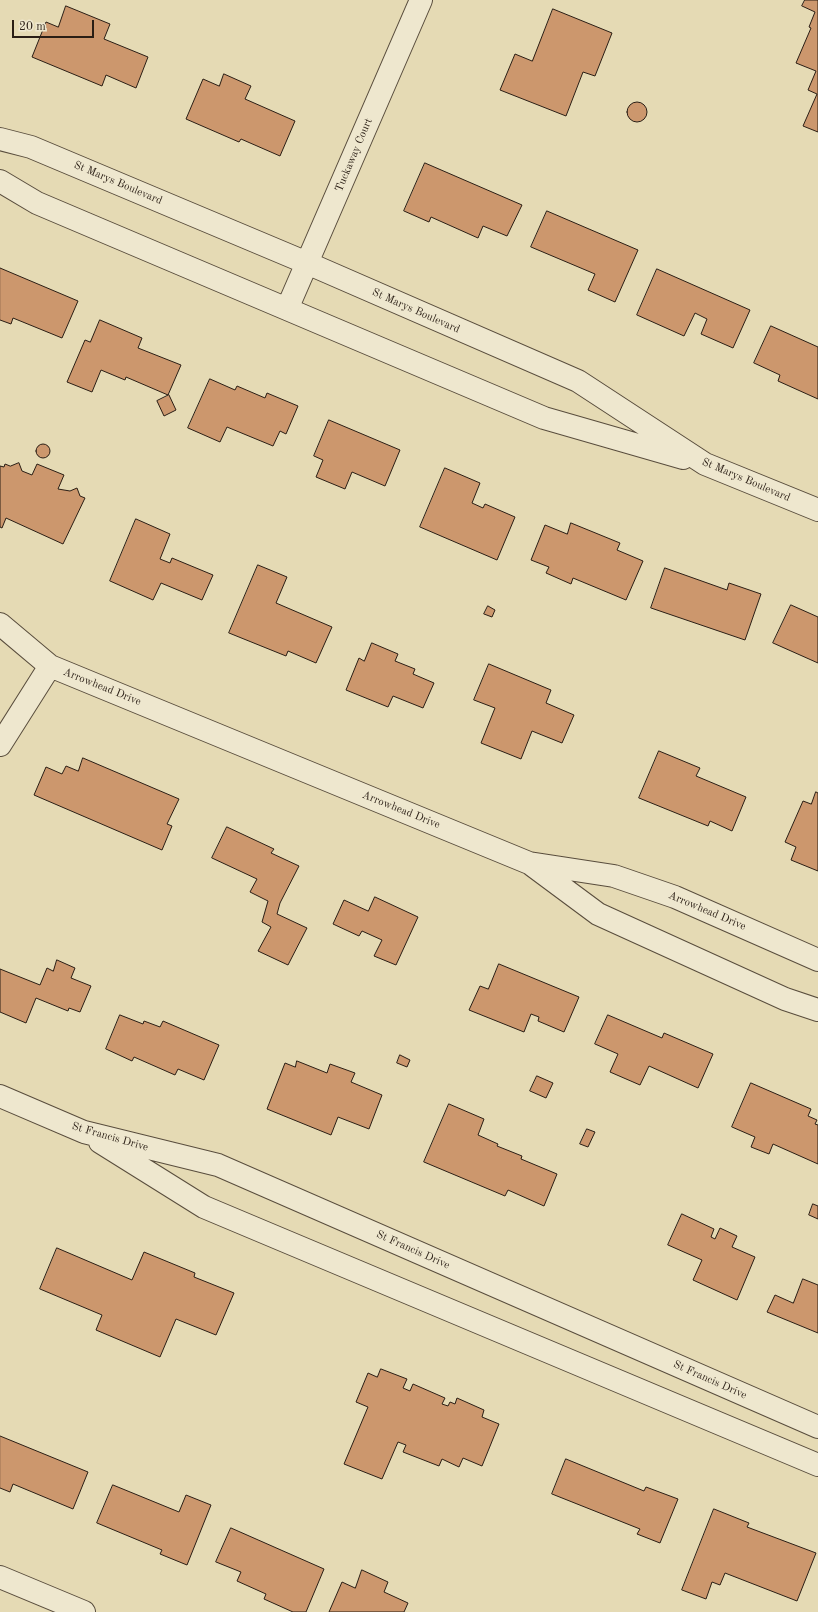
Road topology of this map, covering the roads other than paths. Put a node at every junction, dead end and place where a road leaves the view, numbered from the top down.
1 (420, 0) edge
2 (0, 139) edge
3 (0, 181) edge
4 (307, 263) junction
5 (287, 309) junction
6 (706, 464) junction
7 (818, 510) edge
8 (0, 624) edge
9 (50, 666) junction
10 (0, 745) edge
11 (529, 863) junction
12 (818, 960) edge
13 (818, 1010) edge
14 (0, 1096) edge
15 (84, 1132) junction
16 (818, 1427) edge
17 (818, 1465) edge
18 (0, 1577) edge
19 (84, 1612) edge

1 - 4 street, Tuckaway Court
2 - 4 street, St Marys Boulevard
3 - 5 street
4 - 5 street, Tuckaway Court
4 - 6 street, St Marys Boulevard
5 - 6 street
6 - 7 street, St Marys Boulevard
8 - 9 street, Arrowhead Drive
9 - 10 street
9 - 11 street, Arrowhead Drive
11 - 12 street, Arrowhead Drive
11 - 13 street
14 - 15 street, St Francis Drive
15 - 16 street, St Francis Drive
15 - 17 street
18 - 19 street

